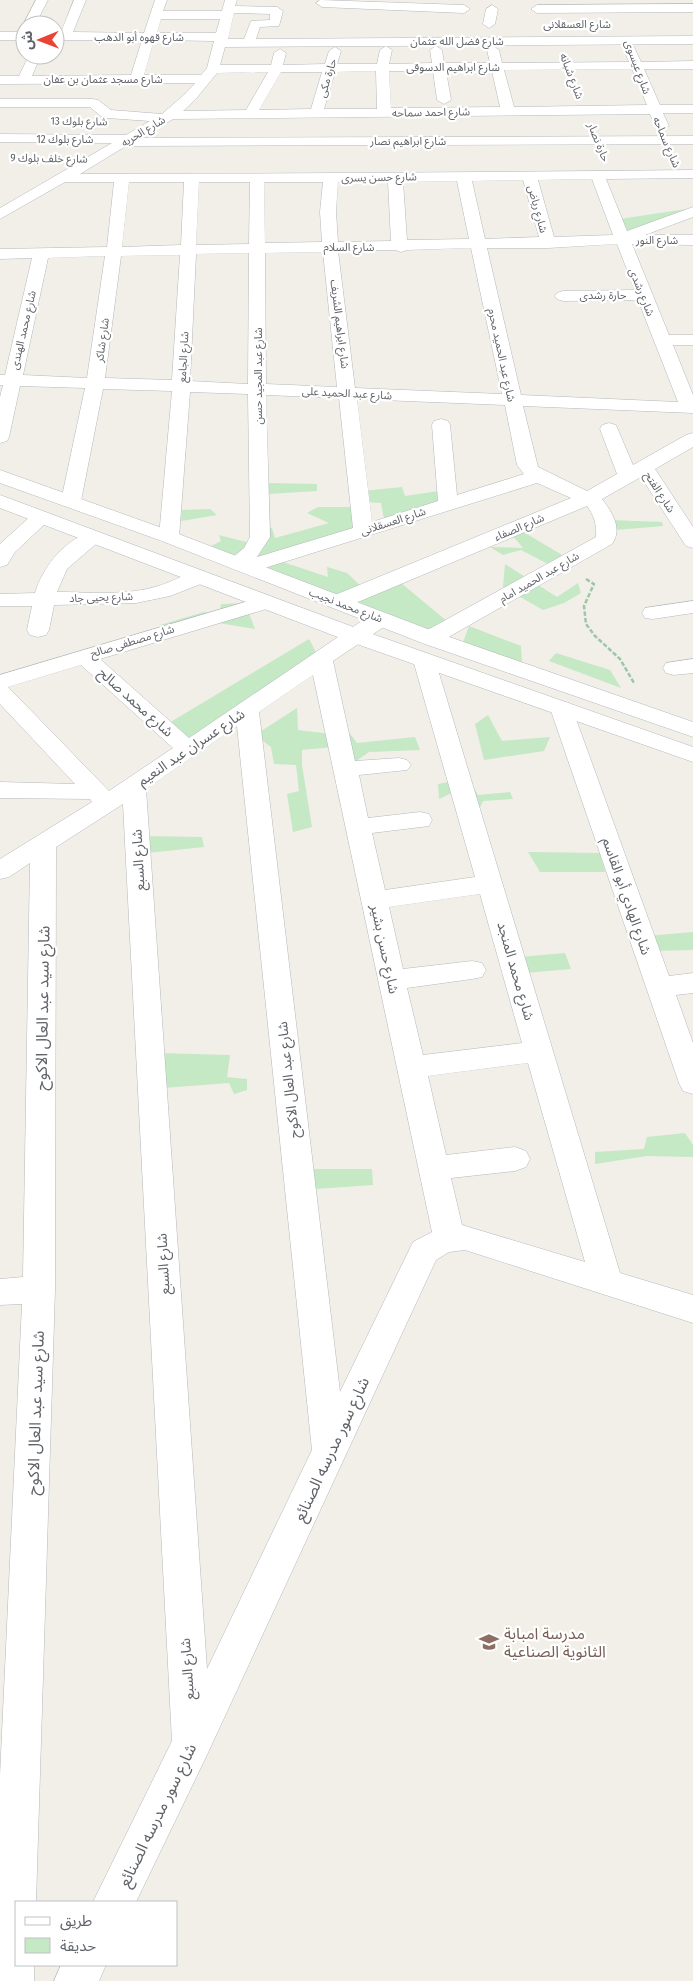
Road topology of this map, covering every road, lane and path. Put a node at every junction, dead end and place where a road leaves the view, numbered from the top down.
1 (42, 0) edge
2 (80, 0) edge
3 (161, 0) edge
4 (322, 2) dead end
5 (352, 4) junction
6 (465, 4) edge
7 (538, 4) edge
8 (589, 4) edge
9 (646, 4) edge
10 (675, 4) edge
11 (228, 5) edge
12 (391, 6) junction
13 (425, 8) edge
14 (693, 8) edge
15 (492, 9) dead end
16 (605, 9) junction
17 (35, 15) edge
18 (152, 17) junction
19 (273, 23) junction
20 (288, 23) dead end
21 (489, 24) dead end
22 (609, 24) dead end
23 (626, 24) dead end
24 (652, 24) dead end
25 (683, 24) dead end
26 (65, 31) edge
27 (459, 33) junction
28 (533, 33) junction
29 (15, 34) edge
30 (0, 36) edge
31 (65, 37) edge
32 (149, 37) junction
33 (222, 40) junction
34 (626, 40) junction
35 (693, 40) edge
36 (491, 41) junction
37 (559, 41) junction
38 (335, 42) junction
39 (372, 42) junction
40 (388, 42) junction
41 (434, 42) junction
42 (249, 43) junction
43 (282, 43) junction
44 (18, 65) edge
45 (28, 65) edge
46 (636, 65) junction
47 (693, 65) edge
48 (15, 66) dead end
49 (438, 67) junction
50 (498, 67) junction
51 (330, 68) junction
52 (382, 68) junction
53 (276, 69) junction
54 (570, 71) junction
55 (209, 74) junction
56 (136, 79) junction
57 (12, 81) edge
58 (579, 93) dead end
59 (0, 97) edge
60 (444, 100) dead end
61 (0, 103) edge
62 (693, 109) edge
63 (586, 110) junction
64 (654, 110) junction
65 (508, 111) junction
66 (526, 111) junction
67 (250, 114) junction
68 (277, 114) junction
69 (316, 114) junction
70 (164, 119) junction
71 (98, 121) dead end
72 (467, 126) junction
73 (390, 130) junction
74 (0, 138) edge
75 (598, 140) junction
76 (668, 140) junction
77 (693, 140) edge
78 (127, 141) junction
79 (538, 141) junction
80 (225, 142) junction
81 (273, 142) junction
82 (467, 156) dead end
83 (222, 157) dead end
84 (68, 158) dead end
85 (98, 158) junction
86 (560, 174) junction
87 (604, 174) junction
88 (687, 174) edge
89 (463, 175) junction
90 (529, 175) junction
91 (395, 176) junction
92 (64, 178) junction
93 (122, 178) junction
94 (192, 178) junction
95 (257, 178) junction
96 (331, 178) junction
97 (0, 204) edge
98 (19, 205) junction
99 (693, 212) edge
100 (0, 214) edge
101 (621, 238) junction
102 (693, 240) edge
103 (548, 243) junction
104 (479, 245) junction
105 (330, 246) junction
106 (401, 247) junction
107 (258, 249) junction
108 (189, 250) junction
109 (114, 252) junction
110 (41, 253) junction
111 (0, 254) edge
112 (643, 295) junction
113 (563, 296) dead end
114 (662, 340) junction
115 (693, 340) edge
116 (6, 380) edge
117 (96, 383) junction
118 (181, 386) junction
119 (257, 389) junction
120 (349, 393) junction
121 (512, 400) junction
122 (691, 408) edge
123 (441, 425) dead end
124 (609, 429) dead end
125 (0, 436) edge
126 (693, 439) edge
127 (635, 471) junction
128 (0, 476) edge
129 (538, 476) junction
130 (589, 498) junction
131 (0, 501) edge
132 (71, 501) junction
133 (448, 503) junction
134 (41, 516) junction
135 (363, 530) junction
136 (94, 537) junction
137 (169, 537) junction
138 (693, 542) edge
139 (0, 561) edge
140 (242, 565) junction
141 (554, 568) junction
142 (199, 578) junction
143 (44, 599) junction
144 (0, 600) edge
145 (264, 602) junction
146 (338, 602) junction
147 (693, 607) edge
148 (654, 613) dead end
149 (380, 619) junction
150 (38, 630) dead end
151 (356, 636) junction
152 (427, 649) junction
153 (84, 656) junction
154 (321, 659) junction
155 (0, 682) edge
156 (0, 691) edge
157 (561, 708) junction
158 (247, 709) junction
159 (647, 714) junction
160 (693, 730) edge
161 (188, 749) junction
162 (693, 755) edge
163 (399, 765) dead end
164 (346, 769) junction
165 (134, 786) junction
166 (0, 790) edge
167 (101, 798) junction
168 (420, 820) dead end
169 (358, 827) junction
170 (43, 844) junction
171 (0, 872) edge
172 (490, 884) junction
173 (374, 900) junction
174 (472, 970) dead end
175 (392, 980) junction
176 (693, 983) edge
177 (659, 987) junction
178 (539, 1051) junction
179 (411, 1067) junction
180 (693, 1084) edge
181 (515, 1159) dead end
182 (434, 1168) junction
183 (449, 1238) junction
184 (607, 1282) junction
185 (39, 1289) junction
186 (0, 1292) edge
187 (693, 1309) edge
188 (330, 1451) junction
189 (192, 1743) junction
190 (15, 1901) edge
191 (114, 1901) edge
192 (15, 1904) edge
193 (84, 1966) edge
194 (12, 1981) edge
195 (76, 1981) edge

1 - 17 street
2 - 26 street
3 - 18 street
4 - 5 street
5 - 12 street
5 - 38 street, حارة مكى
6 - 13 street
6 - 27 street
7 - 8 street
7 - 28 street
8 - 16 street
9 - 10 street
9 - 16 street
9 - 24 street
10 - 14 street
10 - 25 street
11 - 18 street
11 - 19 street
11 - 33 street, شارع الحريه
12 - 13 street
12 - 39 street
15 - 21 street
16 - 22 street
18 - 32 street
19 - 20 street
19 - 42 street
23 - 34 street, شارع عيسوى
27 - 36 street, شارع فضل الله عثمان
27 - 41 street, شارع فضل الله عثمان
28 - 36 street, شارع فضل الله عثمان
28 - 37 street, شارع فضل الله عثمان
29 - 30 street
31 - 32 street, شارع قهوه أبو الدهب
32 - 33 street, شارع قهوه أبو الدهب
32 - 56 street
33 - 42 street, شارع فضل الله عثمان
33 - 55 street, شارع الحريه
34 - 35 street, شارع فضل الله عثمان
34 - 37 street, شارع فضل الله عثمان
34 - 46 street, شارع عيسوى
36 - 50 street
37 - 54 street, شارع شبانه
38 - 39 street, شارع فضل الله عثمان
38 - 43 street, شارع فضل الله عثمان
38 - 51 street, حارة مكى
39 - 40 street, شارع فضل الله عثمان
40 - 41 street, شارع فضل الله عثمان
40 - 52 street
41 - 49 street
42 - 43 street, شارع فضل الله عثمان
43 - 53 street
44 - 48 street
45 - 57 street
46 - 47 street, شارع ابراهيم الدسوقى
46 - 54 street, شارع ابراهيم الدسوقى
46 - 64 street, شارع عيسوى
49 - 50 street, شارع ابراهيم الدسوقى
49 - 52 street, شارع ابراهيم الدسوقى
49 - 60 street
50 - 54 street, شارع ابراهيم الدسوقى
50 - 65 street
51 - 52 street, شارع ابراهيم الدسوقى
51 - 53 street, شارع ابراهيم الدسوقى
51 - 69 street, حارة مكى
52 - 73 street
53 - 55 street, شارع ابراهيم الدسوقى
53 - 67 street
55 - 56 street, شارع مسجد عثمان بن عفان
55 - 70 street, شارع الحريه
56 - 57 street, شارع مسجد عثمان بن عفان
57 - 59 street
58 - 63 street, شارع شبانه
61 - 70 street
62 - 64 street, شارع احمد سماحه
63 - 64 street, شارع احمد سماحه
63 - 66 street, شارع احمد سماحه
63 - 75 street, حارة نصار
64 - 76 street, شارع سماحه
65 - 66 street, شارع احمد سماحه
65 - 72 street, شارع احمد سماحه
66 - 79 street
67 - 68 street, شارع احمد سماحه
67 - 70 street, شارع احمد سماحه
68 - 69 street, شارع احمد سماحه
68 - 81 street
69 - 73 street, شارع احمد سماحه
70 - 71 street, شارع بلوك 13
70 - 78 street, شارع الحريه
72 - 73 street, شارع ابراهيم نصار
72 - 73 street, شارع احمد سماحه
72 - 79 street, شارع ابراهيم نصار
72 - 82 street
73 - 81 street, شارع ابراهيم نصار
74 - 78 street, شارع بلوك 12
75 - 76 street, شارع ابراهيم نصار
75 - 79 street, شارع ابراهيم نصار
75 - 87 street, حارة نصار
76 - 77 street, شارع ابراهيم نصار
76 - 88 street, شارع سماحه
78 - 80 street, شارع ابراهيم نصار
78 - 85 street, شارع الحريه
79 - 86 street
80 - 81 street, شارع ابراهيم نصار
80 - 83 street
84 - 85 street, شارع خلف بلوك 9
85 - 92 street, شارع الحريه
86 - 87 street, شارع حسن يسرى
86 - 90 street, شارع حسن يسرى
87 - 88 street, شارع حسن يسرى
87 - 101 street, شارع رشدى
89 - 90 street, شارع حسن يسرى
89 - 91 street, شارع حسن يسرى
89 - 104 street, شارع عبد الحميد محرم
90 - 103 street, شارع رياض
91 - 96 street, شارع حسن يسرى
91 - 106 street
92 - 93 street, شارع حسن يسرى
92 - 98 street, شارع الحريه
93 - 94 street, شارع حسن يسرى
93 - 109 street, شارع شاكر
94 - 95 street, شارع حسن يسرى
94 - 108 street, شارع الجامع
95 - 96 street, شارع حسن يسرى
95 - 107 street, شارع عبد المجيد حسن
96 - 105 street, شارع ابراهيم الشريف
97 - 98 street
98 - 100 street, شارع الحريه
99 - 101 street, شارع السلام
101 - 102 street, شارع النور
101 - 103 street, شارع السلام
101 - 112 street, شارع رشدى
103 - 104 street, شارع السلام
104 - 106 street, شارع السلام
104 - 121 street, شارع عبد الحميد محرم
105 - 106 street, شارع السلام
105 - 107 street, شارع السلام
105 - 120 street, شارع ابراهيم الشريف
107 - 108 street, شارع السلام
107 - 119 street, شارع عبد المجيد حسن
108 - 109 street, شارع السلام
108 - 118 street, شارع الجامع
109 - 110 street, شارع السلام
109 - 117 street, شارع شاكر
110 - 111 street, شارع السلام
110 - 116 street, شارع محمد الهندى
112 - 113 street, حارة رشدى
112 - 114 street, شارع رشدى
114 - 115 street
114 - 122 street, شارع رشدى
116 - 117 street, شارع عبد الحميد على
116 - 125 street, شارع محمد الهندى
117 - 118 street, شارع عبد الحميد على
117 - 132 street, شارع شاكر
118 - 119 street, شارع عبد الحميد على
118 - 137 street, شارع الجامع
119 - 120 street, شارع عبد الحميد على
119 - 140 street, شارع عبد المجيد حسن
120 - 121 street, شارع عبد الحميد على
120 - 135 street, شارع ابراهيم الشريف
121 - 122 street, شارع عبد الحميد على
121 - 129 street, شارع عبد الحميد محرم
123 - 133 street
124 - 127 street, شارع الفتح
126 - 127 street, شارع الصفاء
127 - 130 street, شارع الصفاء
127 - 138 street, شارع الفتح
128 - 132 street, شارع محمد نجيب
129 - 130 street
129 - 133 street, شارع العسقلانى
130 - 141 street, شارع عبد الحميد امام
130 - 146 street, شارع الصفاء
131 - 134 street, شارع محمد نجيب
132 - 137 street, شارع محمد نجيب
133 - 135 street, شارع العسقلانى
134 - 136 street, شارع محمد نجيب
134 - 139 street
135 - 140 street, شارع العسقلانى
136 - 142 street, شارع محمد نجيب
136 - 143 street
137 - 140 street, شارع محمد نجيب
140 - 146 street, شارع محمد نجيب
141 - 152 street, شارع عبد الحميد امام
141 - 159 path
142 - 143 street, شارع يحيى جاد
142 - 145 street, شارع محمد نجيب
143 - 144 street, شارع يحيى جاد
143 - 150 street
145 - 151 street, شارع محمد نجيب
145 - 153 street, شارع مصطفى صالح
146 - 149 street, شارع محمد نجيب
147 - 148 street
149 - 151 street, شارع عسران عبد النعيم
149 - 152 street, شارع محمد نجيب
151 - 152 street, شارع محمد نجيب
151 - 154 street, شارع عسران عبد النعيم
152 - 157 street, شارع محمد نجيب
152 - 159 street, شارع محمد نجيب
152 - 172 street, شارع محمد المنجد
153 - 155 street, شارع مصطفى صالح
153 - 161 street, شارع محمد صالح
154 - 158 street, شارع عسران عبد النعيم
154 - 164 street, شارع حسن بشير
156 - 167 street
157 - 162 street, شارع محمد نجيب
157 - 177 street, شارع الهادي أبو القاسم
158 - 161 street, شارع عسران عبد النعيم
158 - 188 street, شارع عبد العال الاكوح
159 - 160 street, شارع محمد نجيب
161 - 165 street, شارع عسران عبد النعيم
163 - 164 street
164 - 169 street, شارع حسن بشير
165 - 167 street, شارع عسران عبد النعيم
165 - 189 street, شارع السبع
166 - 167 street
167 - 170 street, شارع عسران عبد النعيم
168 - 169 street
169 - 173 street, شارع حسن بشير
170 - 171 street, شارع عسران عبد النعيم
170 - 185 street, شارع سيد عبد العال الاكوح
172 - 173 street
172 - 178 street, شارع محمد المنجد
173 - 175 street, شارع حسن بشير
174 - 175 street
175 - 179 street, شارع حسن بشير
176 - 177 street
177 - 180 street, شارع الهادي أبو القاسم
178 - 179 street
178 - 184 street, شارع محمد المنجد
179 - 182 street, شارع حسن بشير
181 - 182 street
182 - 183 street, شارع حسن بشير
183 - 184 street
183 - 188 street, شارع سور مدرسه الصنائع
184 - 187 street
185 - 186 street
185 - 190 street, شارع سيد عبد العال الاكوح
188 - 189 street, شارع سور مدرسه الصنائع
189 - 191 street, شارع سور مدرسه الصنائع
192 - 194 street, شارع سيد عبد العال الاكوح
193 - 195 street

